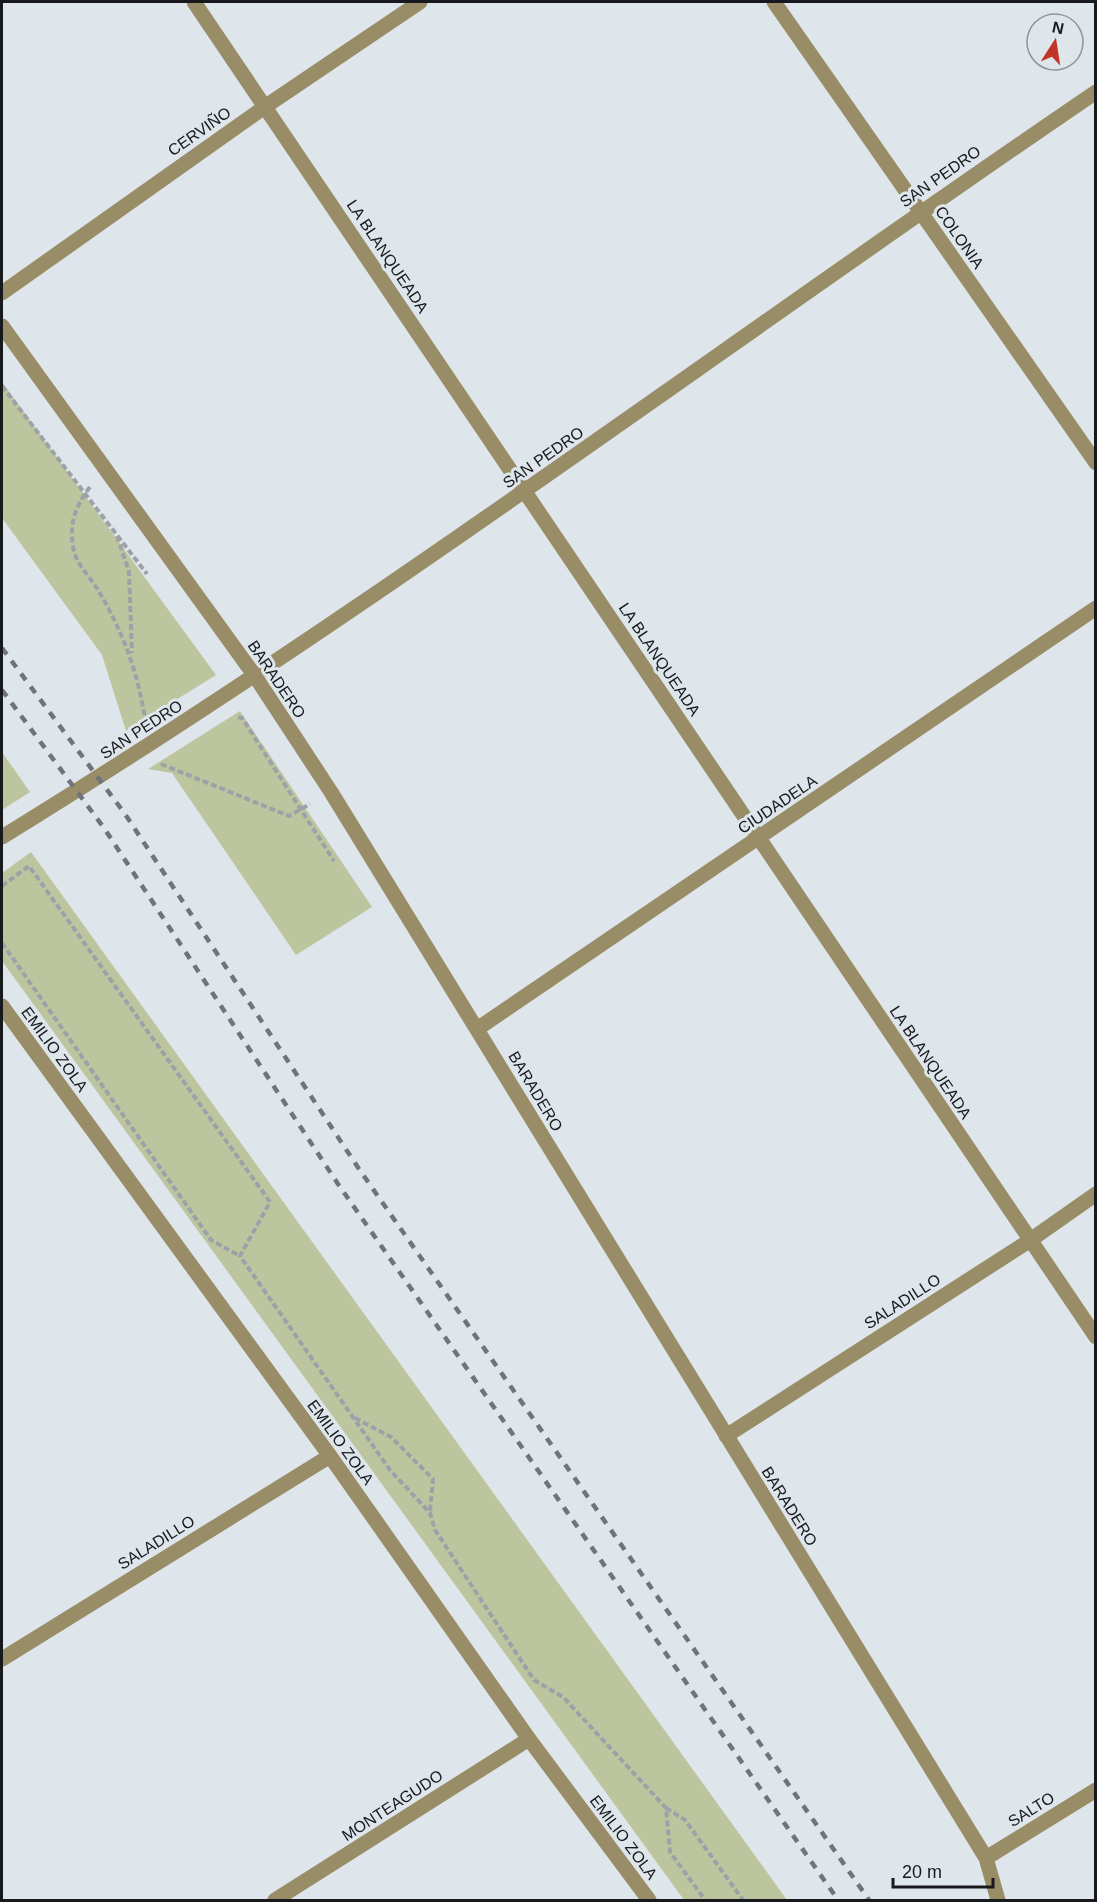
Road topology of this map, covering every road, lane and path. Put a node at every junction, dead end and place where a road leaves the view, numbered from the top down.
1 (194, 2) edge
2 (420, 2) edge
3 (774, 2) edge
4 (1095, 92) edge
5 (266, 106) junction
6 (920, 211) junction
7 (2, 293) edge
8 (2, 326) edge
9 (2, 386) edge
10 (1095, 463) edge
11 (105, 467) junction
12 (525, 492) junction
13 (85, 494) junction
14 (116, 534) junction
15 (151, 579) dead end
16 (1095, 608) edge
17 (132, 657) junction
18 (255, 676) junction
19 (235, 716) dead end
20 (154, 718) dead end
21 (149, 747) junction
22 (331, 792) junction
23 (301, 809) junction
24 (2, 837) edge
25 (759, 838) junction
26 (334, 861) dead end
27 (2, 886) edge
28 (2, 944) edge
29 (2, 1006) edge
30 (477, 1029) junction
31 (1095, 1194) edge
32 (1029, 1241) junction
33 (240, 1256) junction
34 (1095, 1337) edge
35 (354, 1418) junction
36 (726, 1436) junction
37 (330, 1456) junction
38 (430, 1513) junction
39 (2, 1659) edge
40 (529, 1739) junction
41 (1095, 1790) edge
42 (666, 1808) junction
43 (986, 1858) junction
44 (275, 1900) edge
45 (649, 1900) edge
46 (705, 1900) edge
47 (743, 1900) edge
48 (998, 1900) edge

1 - 5 street, LA BLANQUEADA
2 - 5 street, CERVIÑO
3 - 6 street, COLONIA
4 - 6 street, SAN PEDRO
5 - 7 street, CERVIÑO
5 - 12 street, LA BLANQUEADA
6 - 10 street, COLONIA
6 - 12 street, SAN PEDRO
8 - 11 street, BARADERO
9 - 13 path
11 - 13 path
11 - 18 street, BARADERO
12 - 18 street, SAN PEDRO
12 - 25 street, LA BLANQUEADA
13 - 14 path
13 - 17 path
14 - 15 path
14 - 17 path
16 - 25 street, CIUDADELA
17 - 20 path
18 - 21 street, SAN PEDRO
18 - 22 street, BARADERO
19 - 23 path
21 - 23 path
21 - 24 street, SAN PEDRO
22 - 23 path
22 - 30 street, BARADERO
23 - 26 path
25 - 30 street, CIUDADELA
25 - 32 street, LA BLANQUEADA
27 - 33 path
28 - 33 path
29 - 37 street, EMILIO ZOLA
30 - 36 street, BARADERO
31 - 32 street, SALADILLO
32 - 34 street, LA BLANQUEADA
32 - 36 street, SALADILLO
33 - 35 path
35 - 38 path
35 - 38 path
36 - 43 street, BARADERO
37 - 39 street, SALADILLO
37 - 40 street, EMILIO ZOLA
38 - 42 path
40 - 44 street, MONTEAGUDO
40 - 45 street, EMILIO ZOLA
41 - 43 street, SALTO
42 - 46 path
42 - 47 path
43 - 48 street, BARADERO

